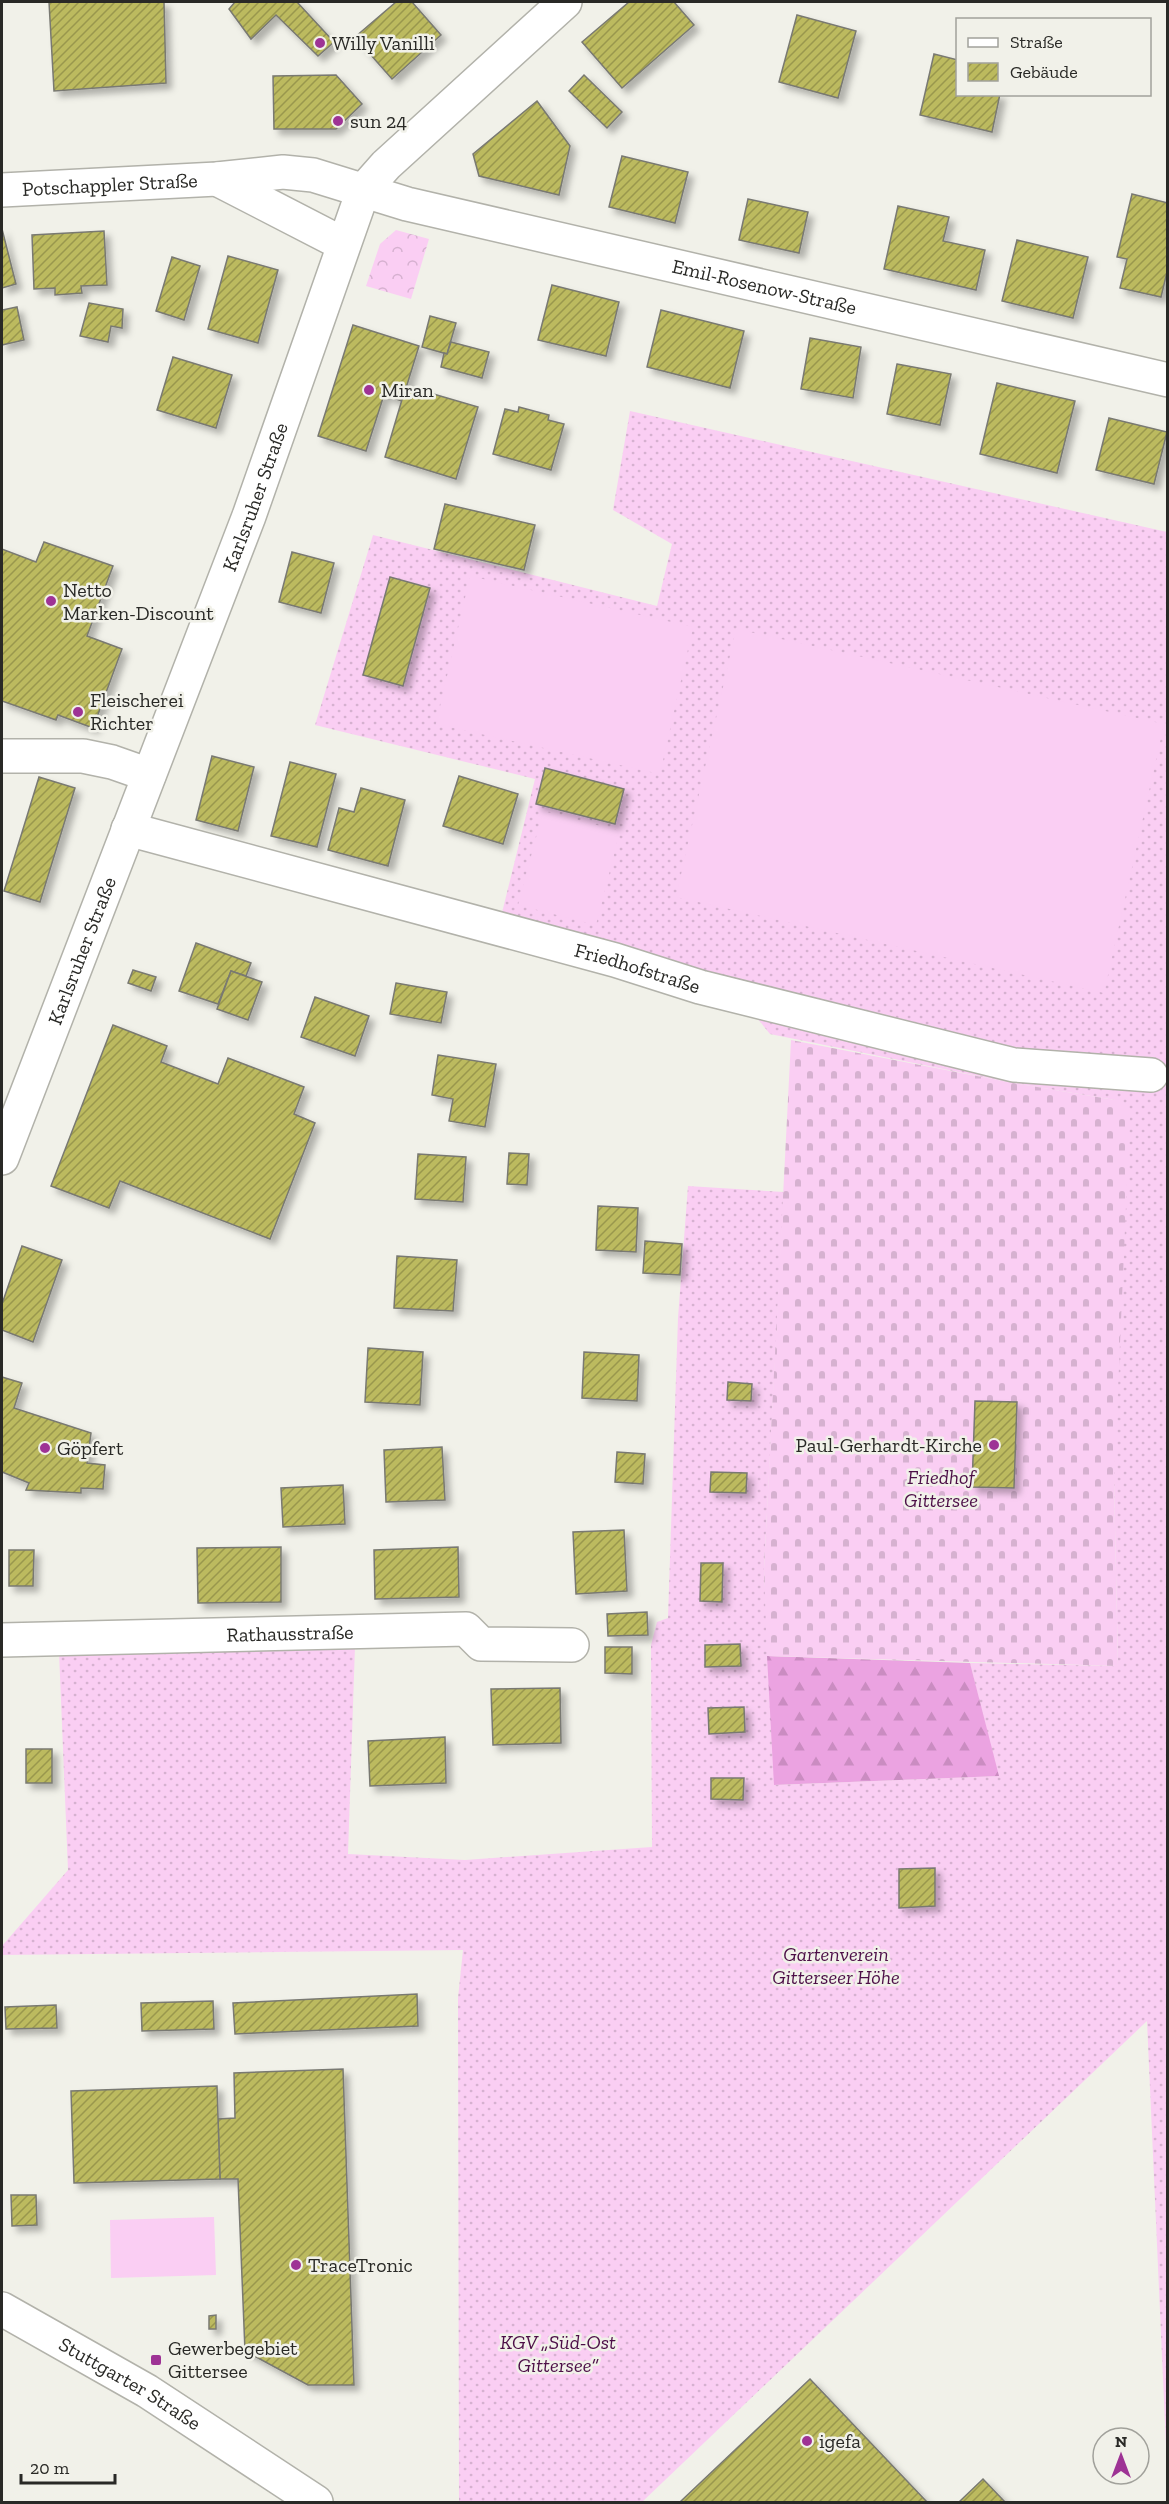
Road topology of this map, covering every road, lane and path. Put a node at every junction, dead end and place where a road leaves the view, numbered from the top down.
1 (565, 2) edge
2 (217, 178) junction
3 (2, 190) edge
4 (363, 191) junction
5 (343, 244) junction
6 (1167, 380) edge
7 (2, 756) edge
8 (149, 775) junction
9 (128, 829) junction
10 (1151, 1075) dead end
11 (2, 1158) edge
12 (2, 1640) edge
13 (572, 1645) dead end
14 (2, 2309) edge
15 (316, 2502) edge

1 - 4 street, Karlsruher Straße
2 - 3 street, Potschappler Straße
2 - 4 street, Potschappler Straße
2 - 5 street, Potschappler Straße
4 - 5 street, Karlsruher Straße
4 - 6 street, Emil-Rosenow-Straße
5 - 8 street, Karlsruher Straße
7 - 8 street
8 - 9 street, Karlsruher Straße
9 - 10 street, Friedhofstraße
9 - 11 street, Karlsruher Straße
12 - 13 street, Rathausstraße
14 - 15 street, Stuttgarter Straße

